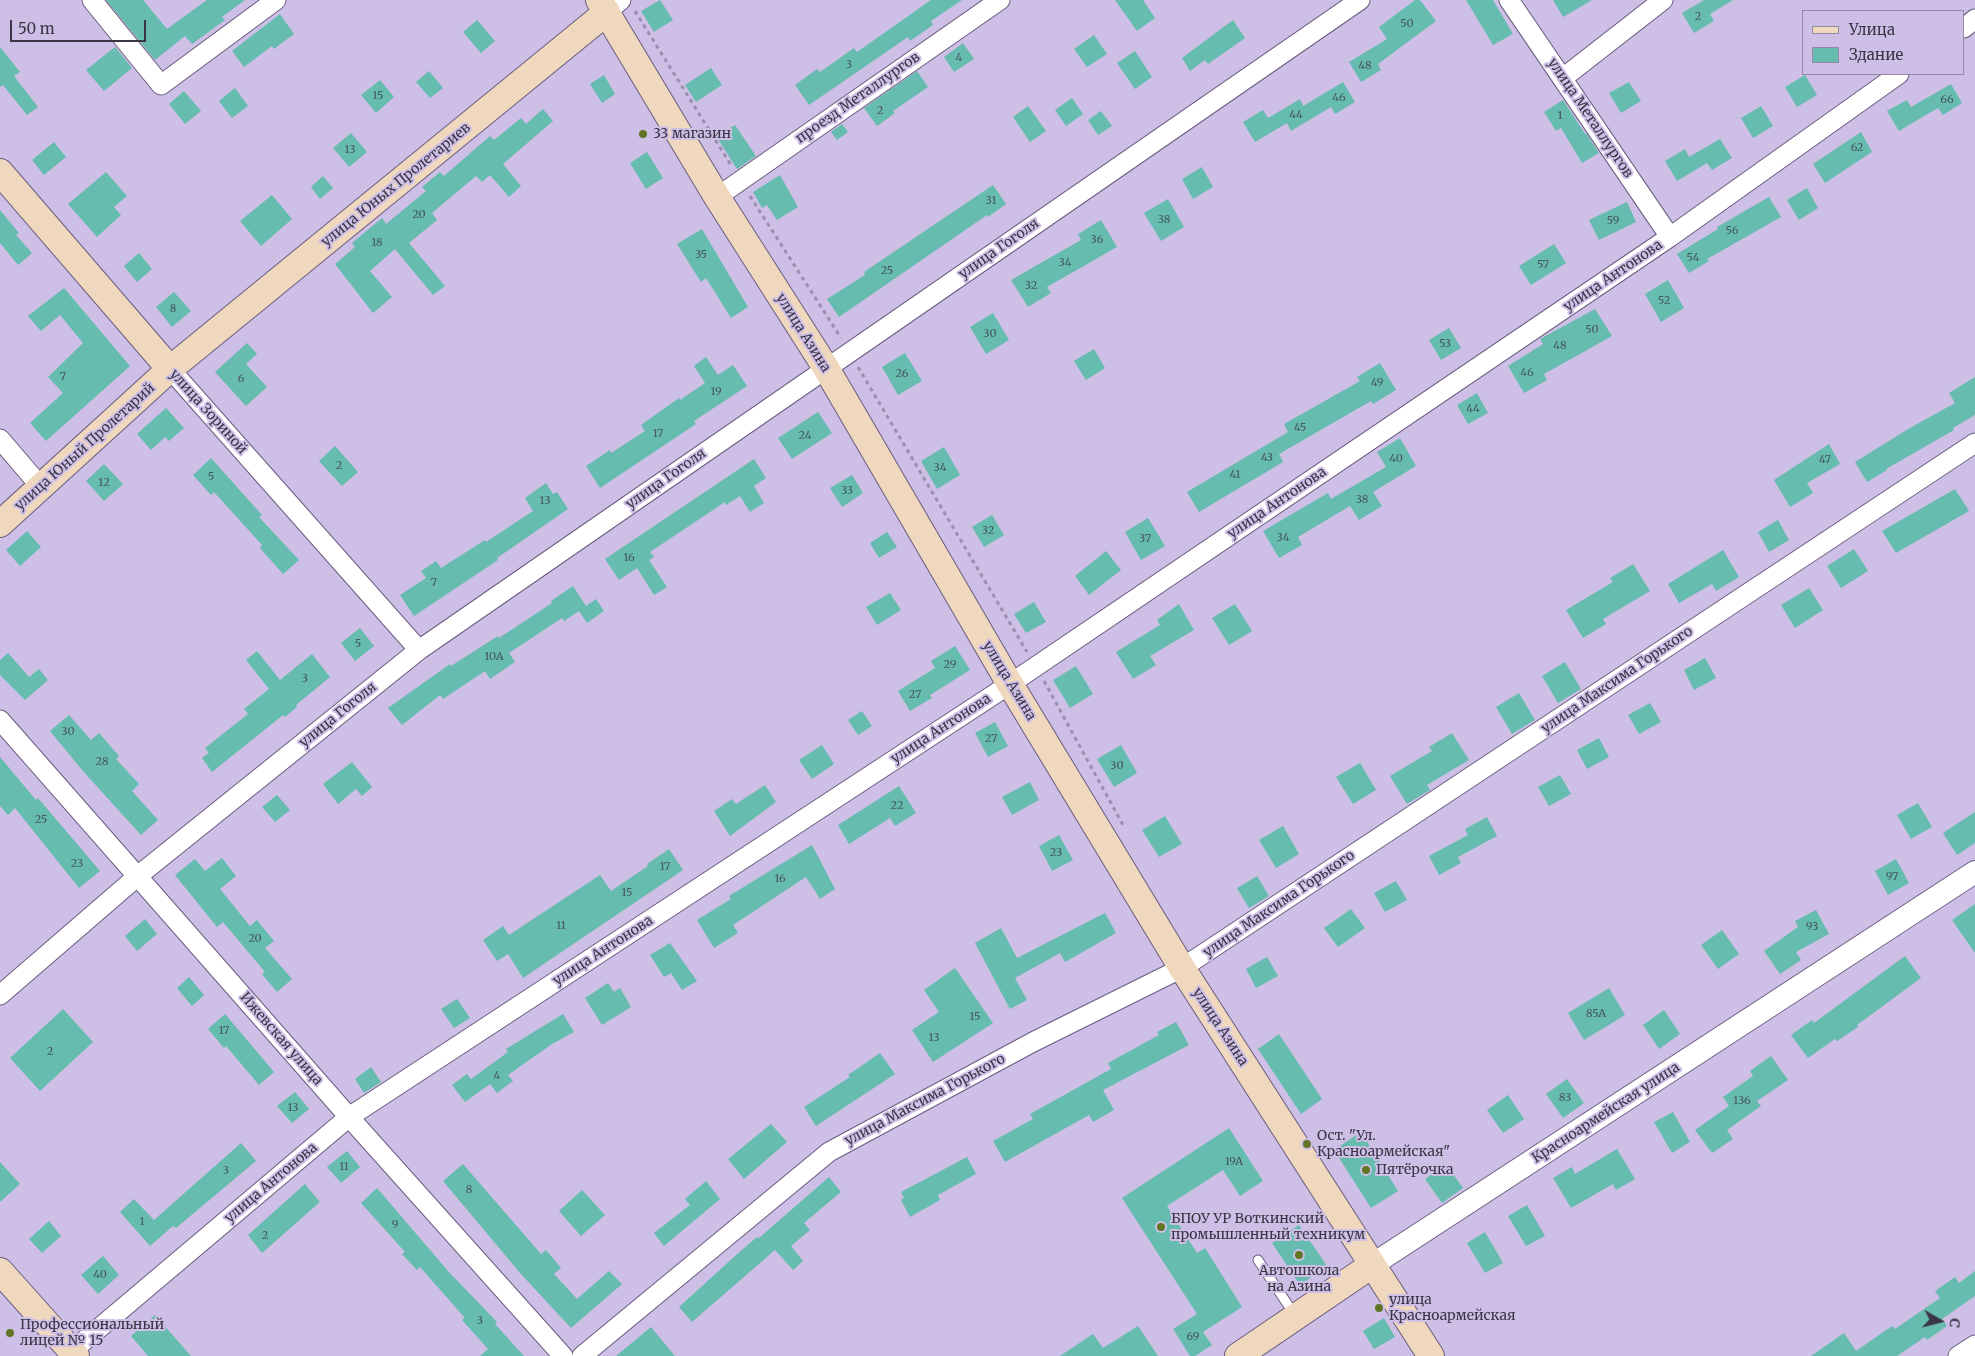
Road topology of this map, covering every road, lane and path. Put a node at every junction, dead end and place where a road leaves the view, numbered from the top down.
1 (92, 0) edge
2 (276, 0) edge
3 (1000, 0) edge
4 (1360, 0) edge
5 (1509, 0) edge
6 (1663, 0) edge
7 (609, 4) edge
8 (1898, 75) edge
9 (1562, 78) junction
10 (0, 172) edge
11 (717, 197) junction
12 (1670, 237) junction
13 (826, 368) junction
14 (170, 369) junction
15 (0, 439) edge
16 (1975, 443) edge
17 (40, 487) junction
18 (0, 524) edge
19 (419, 650) junction
20 (1010, 684) junction
21 (0, 720) edge
22 (1975, 872) edge
23 (138, 875) junction
24 (1182, 968) junction
25 (0, 995) edge
26 (350, 1117) junction
27 (1258, 1260) dead end
28 (1372, 1265) junction
29 (0, 1270) edge
30 (1296, 1317) junction
31 (1975, 1345) edge
32 (74, 1354) edge
33 (563, 1356) edge
34 (582, 1356) edge
35 (1238, 1356) edge
36 (1431, 1356) edge
37 (1958, 1356) edge

1 - 2 street
3 - 11 street, проезд Металлургов
4 - 13 street, улица Гоголя
5 - 9 street, улица Металлургов
6 - 9 street
7 - 11 main road, улица Азина
7 - 14 main road, улица Юных Пролетариев
8 - 12 street, улица Антонова
9 - 12 street, улица Металлургов
10 - 14 main road, улица Зориной
11 - 13 main road, улица Азина
12 - 20 street, улица Антонова
13 - 19 street, улица Гоголя
13 - 20 main road, улица Азина
14 - 17 main road, улица Юный Пролетарий
14 - 19 street, улица Зориной
15 - 17 street
16 - 24 street, улица Максима Горького
17 - 18 main road, улица Юный Пролетарий
19 - 23 street, улица Гоголя
20 - 24 main road, улица Азина
20 - 26 street, улица Антонова
21 - 23 street, Ижевская улица
22 - 28 street, Красноармейская улица
23 - 25 street, улица Гоголя
23 - 26 street, Ижевская улица
24 - 28 main road, улица Азина
24 - 34 street, улица Максима Горького
26 - 32 street, улица Антонова
26 - 33 street, Ижевская улица
27 - 30 lane
28 - 30 main road, Красноармейская улица
28 - 36 main road, улица Азина
29 - 32 main road
30 - 35 main road, Красноармейская улица
31 - 37 street

